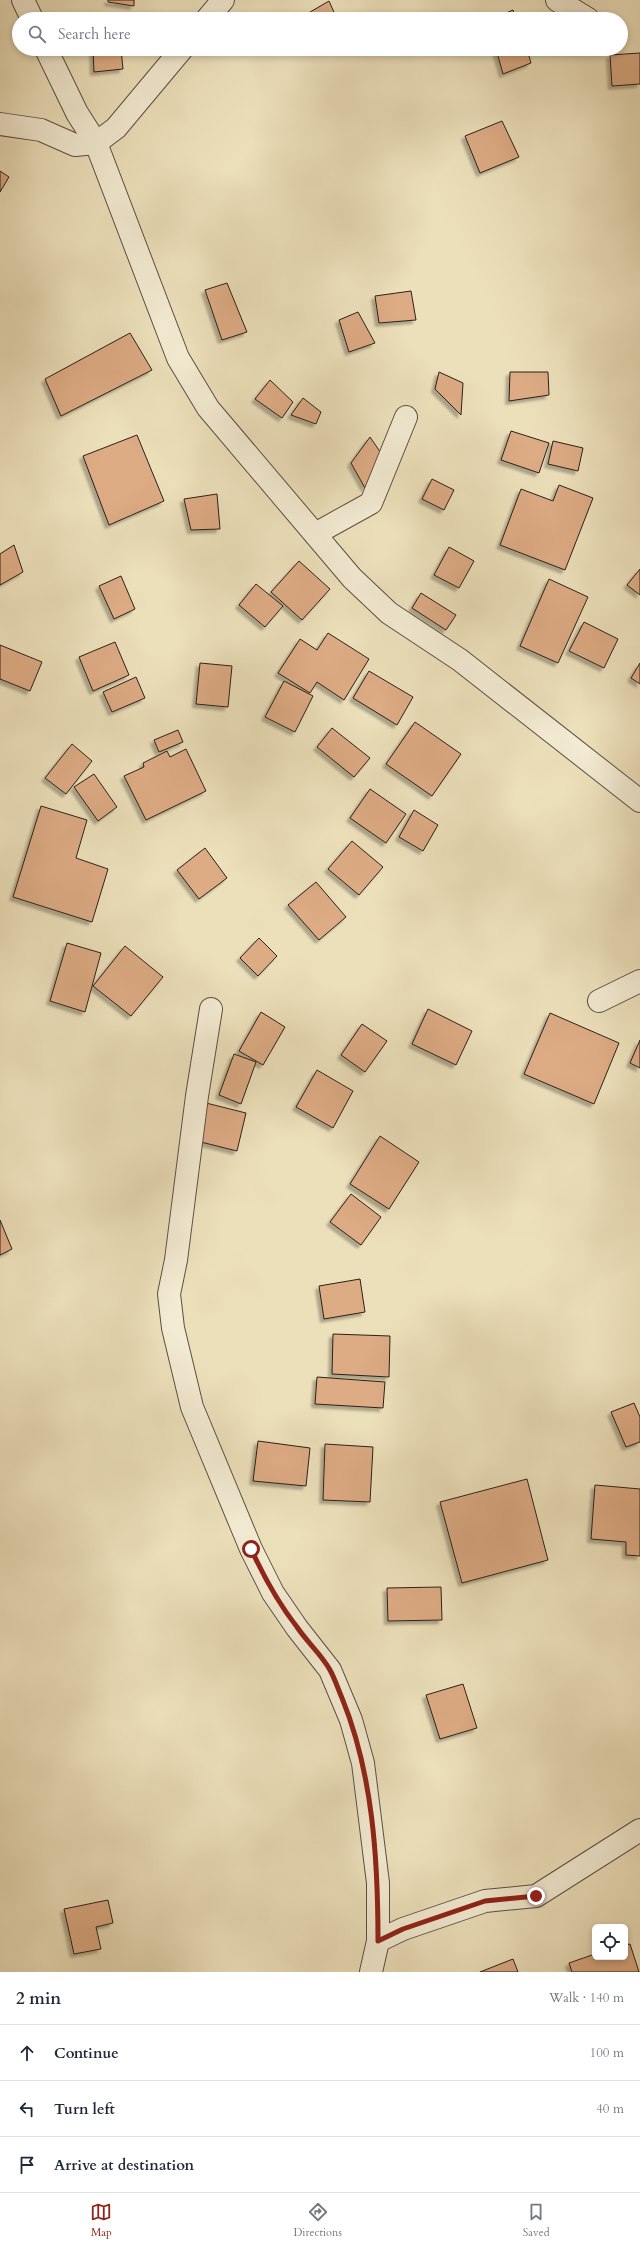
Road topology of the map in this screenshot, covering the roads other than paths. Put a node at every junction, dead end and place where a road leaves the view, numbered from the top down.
1 (23, 0) edge
2 (223, 0) edge
3 (557, 0) edge
4 (29, 12) edge
5 (213, 12) edge
6 (577, 12) edge
7 (49, 56) edge
8 (176, 56) edge
9 (0, 124) edge
10 (96, 143) junction
11 (406, 418) dead end
12 (315, 534) junction
13 (640, 802) edge
14 (640, 982) edge
15 (599, 1001) dead end
16 (211, 1009) dead end
17 (640, 1830) edge
18 (378, 1941) junction
19 (371, 1972) edge

1 - 4 street
2 - 5 street
3 - 6 street
7 - 10 street
8 - 10 street
9 - 10 street
10 - 12 street
11 - 12 street
12 - 13 street
14 - 15 street
16 - 18 street
17 - 18 street
18 - 19 street

